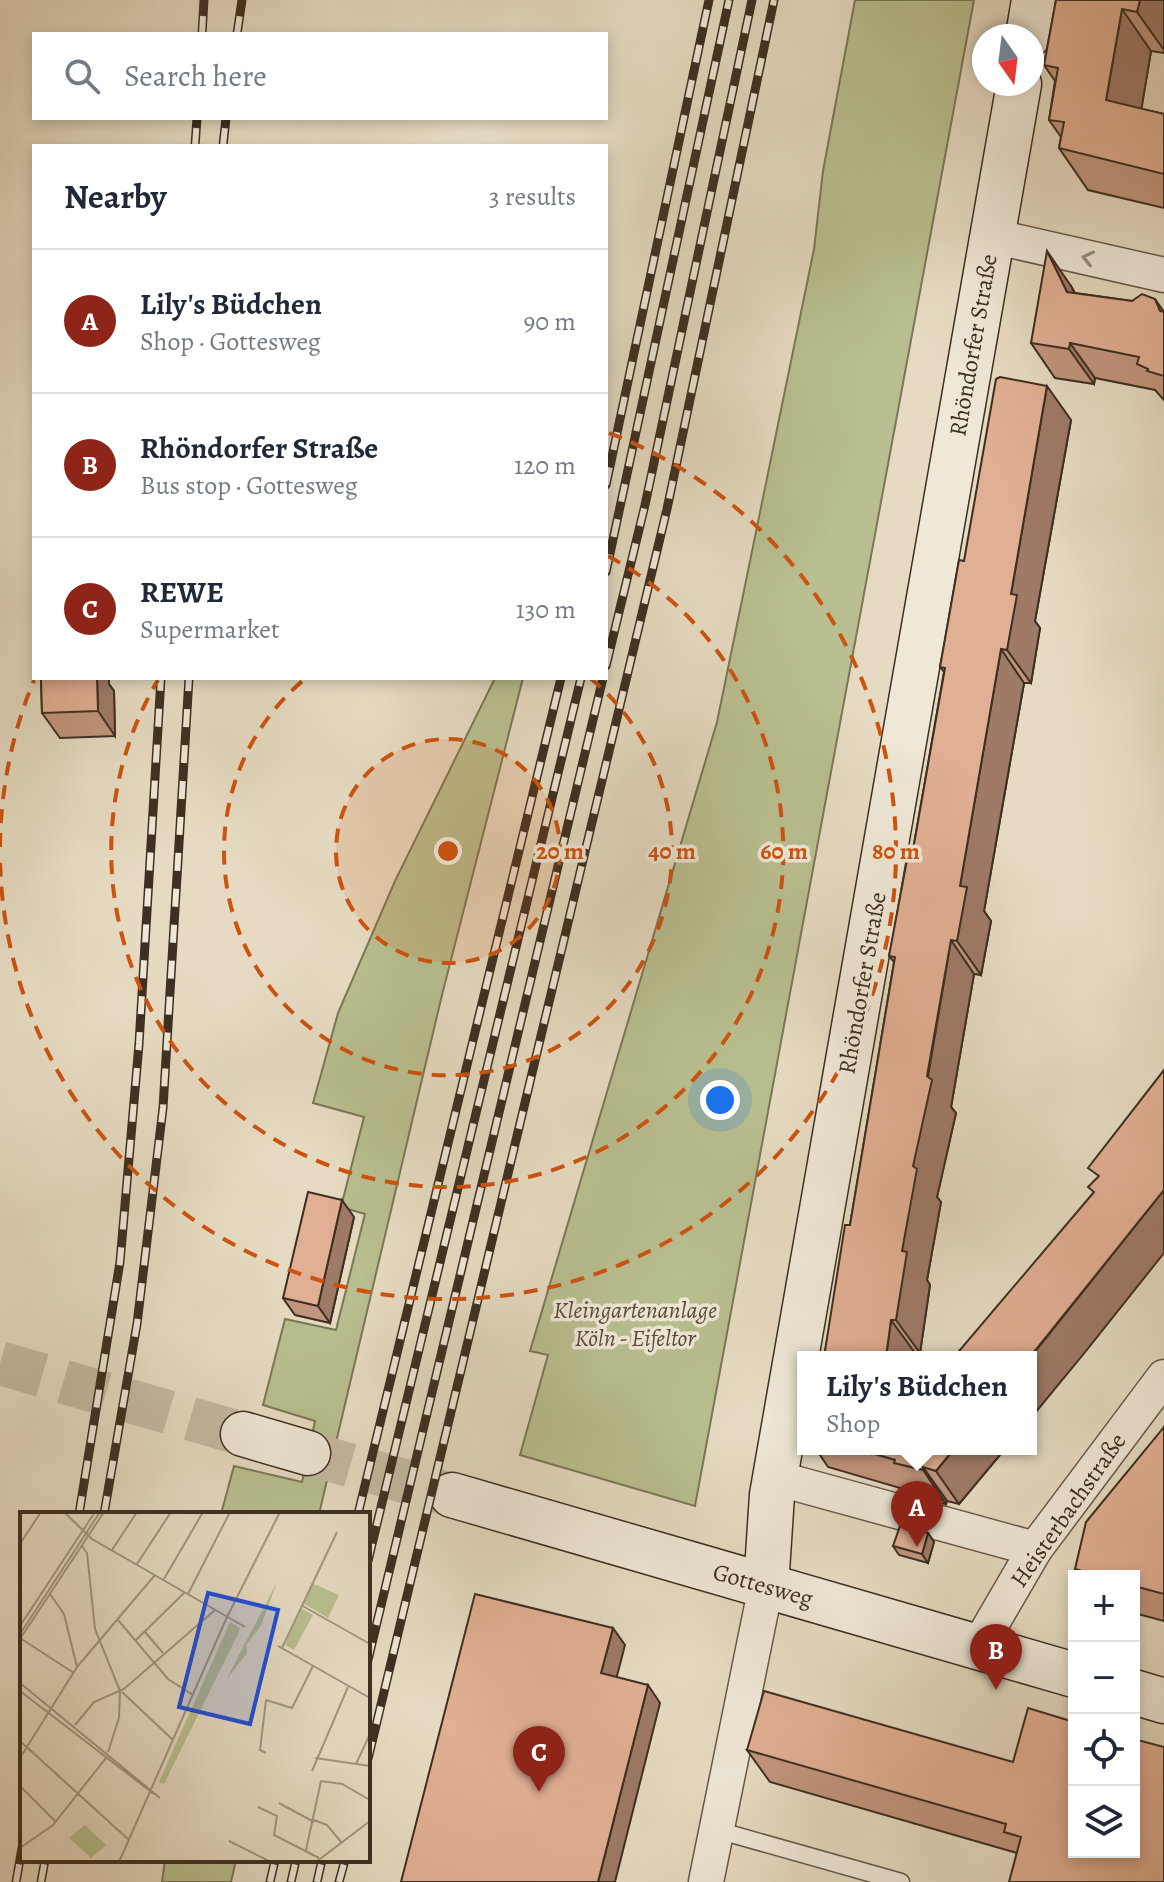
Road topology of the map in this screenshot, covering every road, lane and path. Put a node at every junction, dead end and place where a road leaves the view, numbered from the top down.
1 (1034, 0) edge
2 (1030, 24) edge
3 (1017, 96) edge
4 (992, 236) junction
5 (1164, 275) edge
6 (798, 1351) edge
7 (797, 1357) edge
8 (1164, 1377) edge
9 (243, 1434) tunnel mouth
10 (308, 1453) tunnel mouth
11 (776, 1478) junction
12 (452, 1495) tunnel mouth
13 (1035, 1549) junction
14 (766, 1586) junction
15 (978, 1647) junction
16 (1068, 1673) edge
17 (1140, 1694) edge
18 (1164, 1701) edge
19 (717, 1830) junction
20 (706, 1882) edge
21 (901, 1882) edge

1 - 2 street
3 - 4 street, Rhöndorfer Straße
5 -> 4 street
4 - 6 street, Rhöndorfer Straße
7 - 11 street, Rhöndorfer Straße
8 - 13 street, Heisterbachstraße
9 - 10 street
11 - 13 street
11 - 14 street, Rhöndorfer Straße
12 - 14 street, Gottesweg
13 - 15 street, Heisterbachstraße
14 - 15 street, Gottesweg
14 - 19 street, Rhöndorfer Straße
15 - 16 street, Gottesweg
17 - 18 street
19 - 20 street, Rhöndorfer Straße
19 - 21 lane

